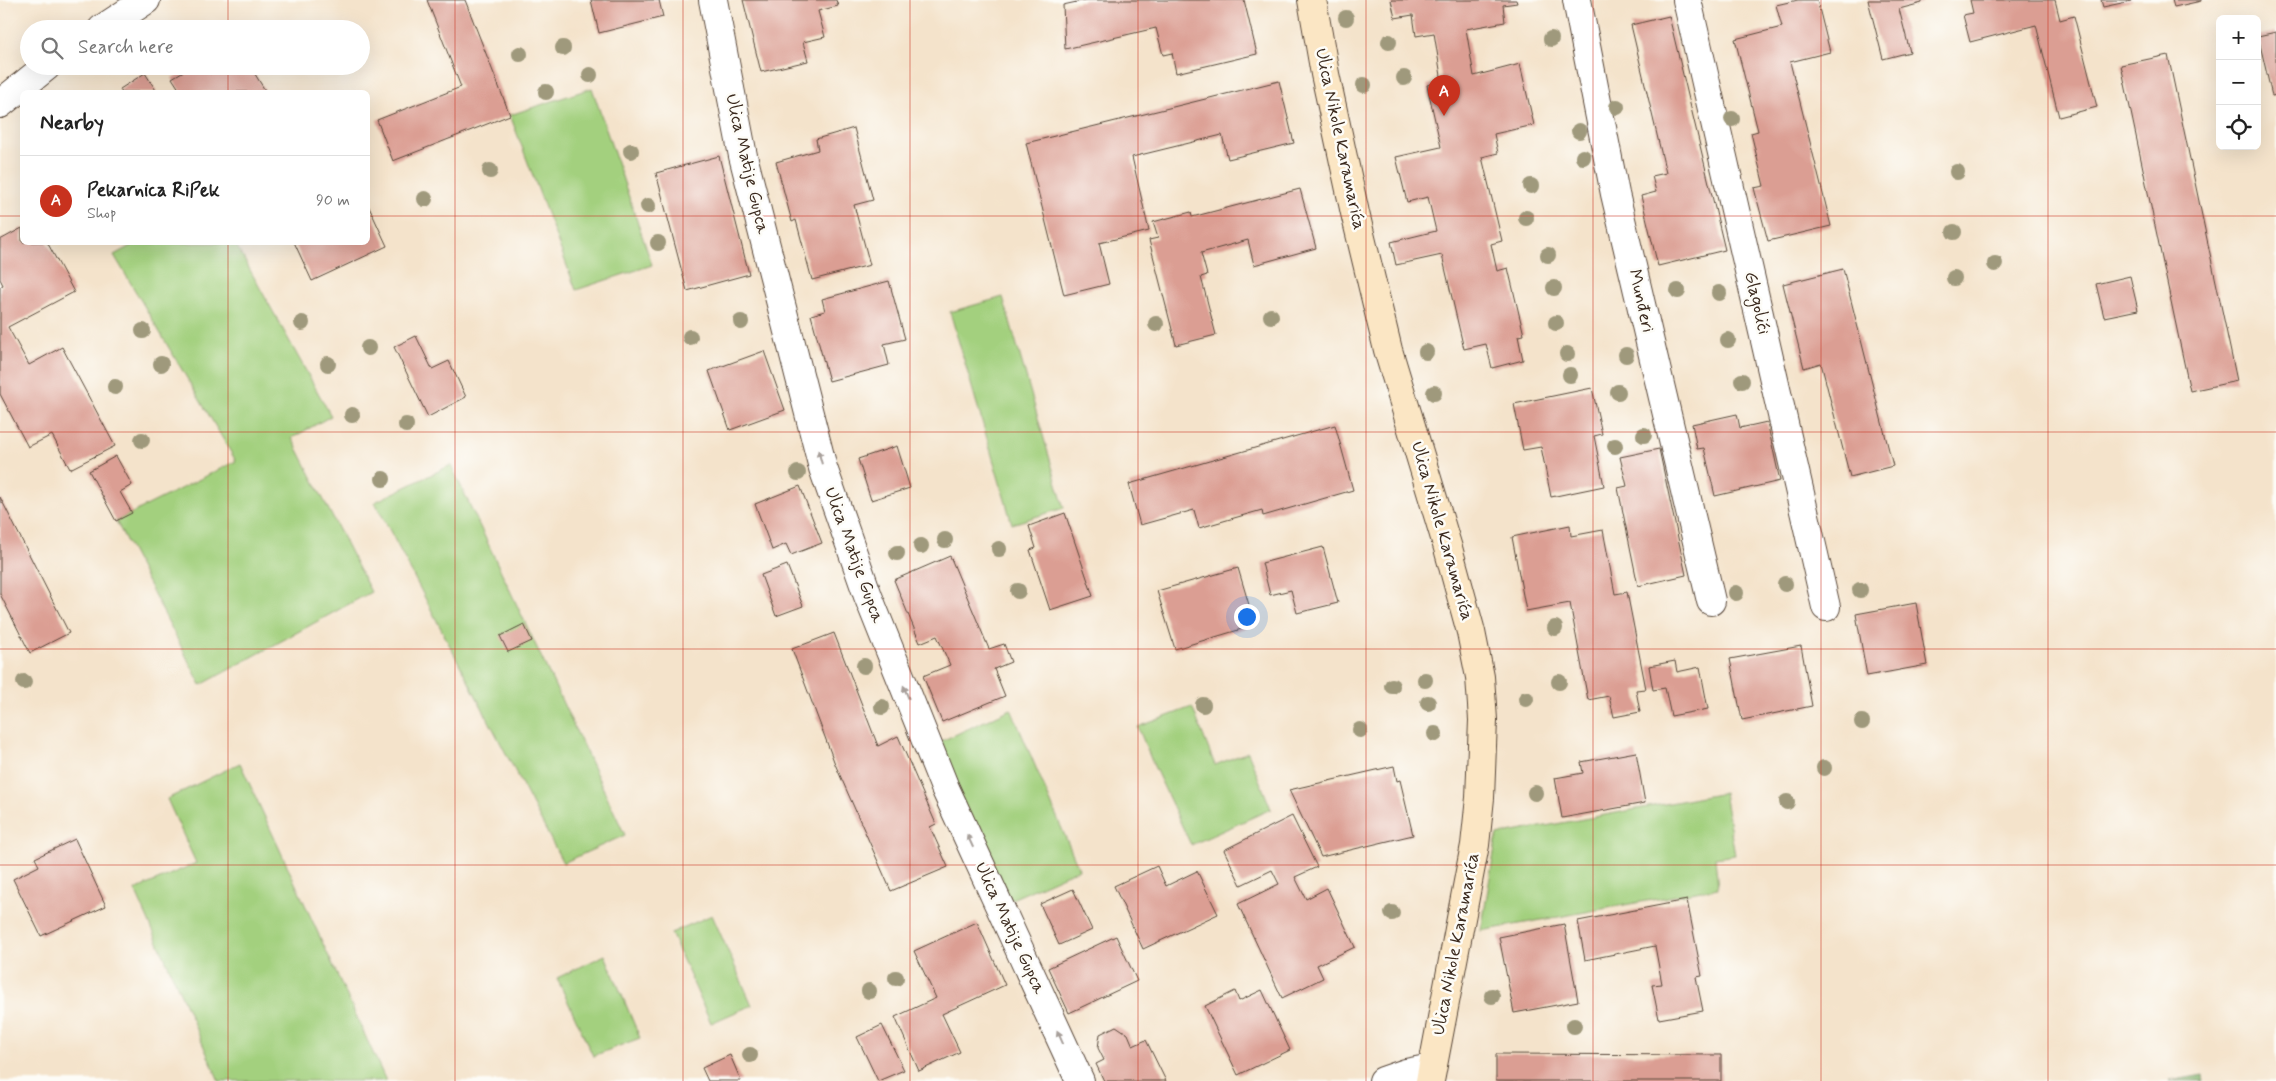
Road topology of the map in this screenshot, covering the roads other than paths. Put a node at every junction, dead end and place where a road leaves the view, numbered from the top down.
1 (146, 0) edge
2 (713, 0) edge
3 (1312, 0) edge
4 (1577, 0) edge
5 (1687, 0) edge
6 (116, 20) edge
7 (36, 75) edge
8 (0, 104) edge
9 (1711, 601) dead end
10 (1826, 607) dead end
11 (1431, 1075) edge
12 (1080, 1081) edge
13 (1383, 1081) edge

1 - 6 street
12 -> 2 street, Ulica Matije Gupca
3 - 11 main road, Ulica Nikole Karamarića
4 - 9 street, Munđeri
5 - 10 street, Glagolići
7 - 8 street
11 - 13 street

